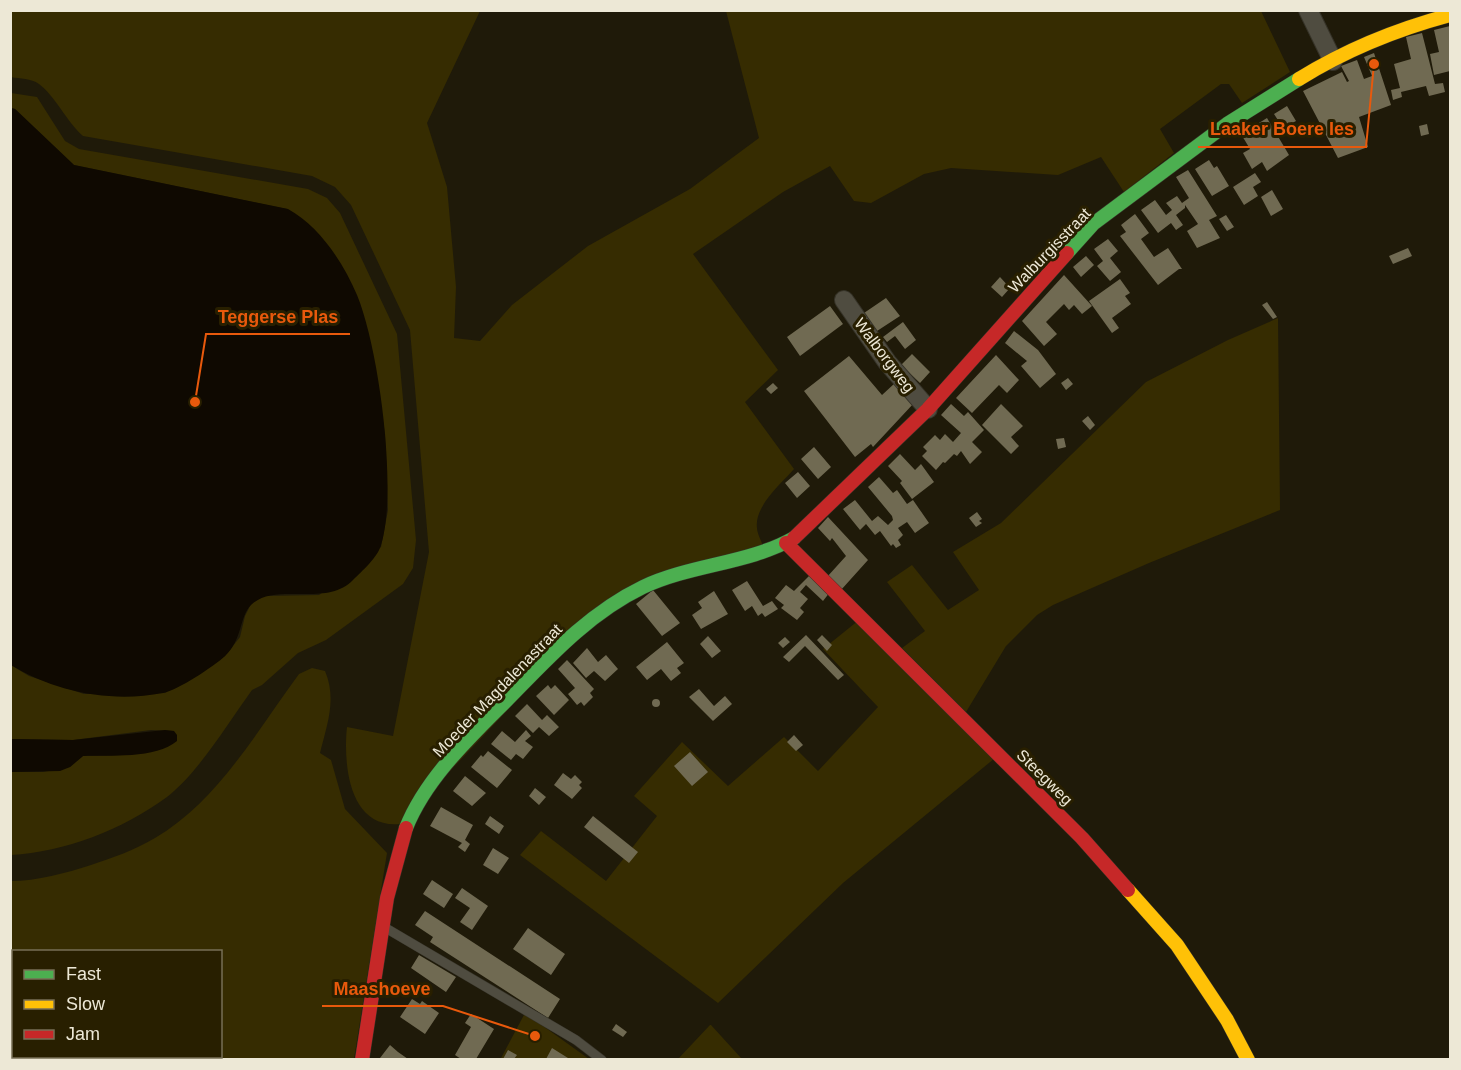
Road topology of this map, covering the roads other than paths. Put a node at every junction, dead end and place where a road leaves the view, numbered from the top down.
1 (1308, 10) edge
2 (1450, 15) edge
3 (1333, 62) junction
4 (844, 300) dead end
5 (928, 408) junction
6 (786, 543) junction
7 (382, 925) junction
8 (362, 1059) edge
9 (602, 1059) edge
10 (1248, 1059) edge

1 - 3 street
2 - 3 street, Walburgisstraat
3 - 5 street, Walburgisstraat
4 - 5 street, Walborgweg
5 - 6 street, Walburgisstraat
6 - 7 street, Moeder Magdalenastraat
6 - 10 street, Steegweg
7 - 8 street, Moeder Magdalenastraat
7 - 9 lane

